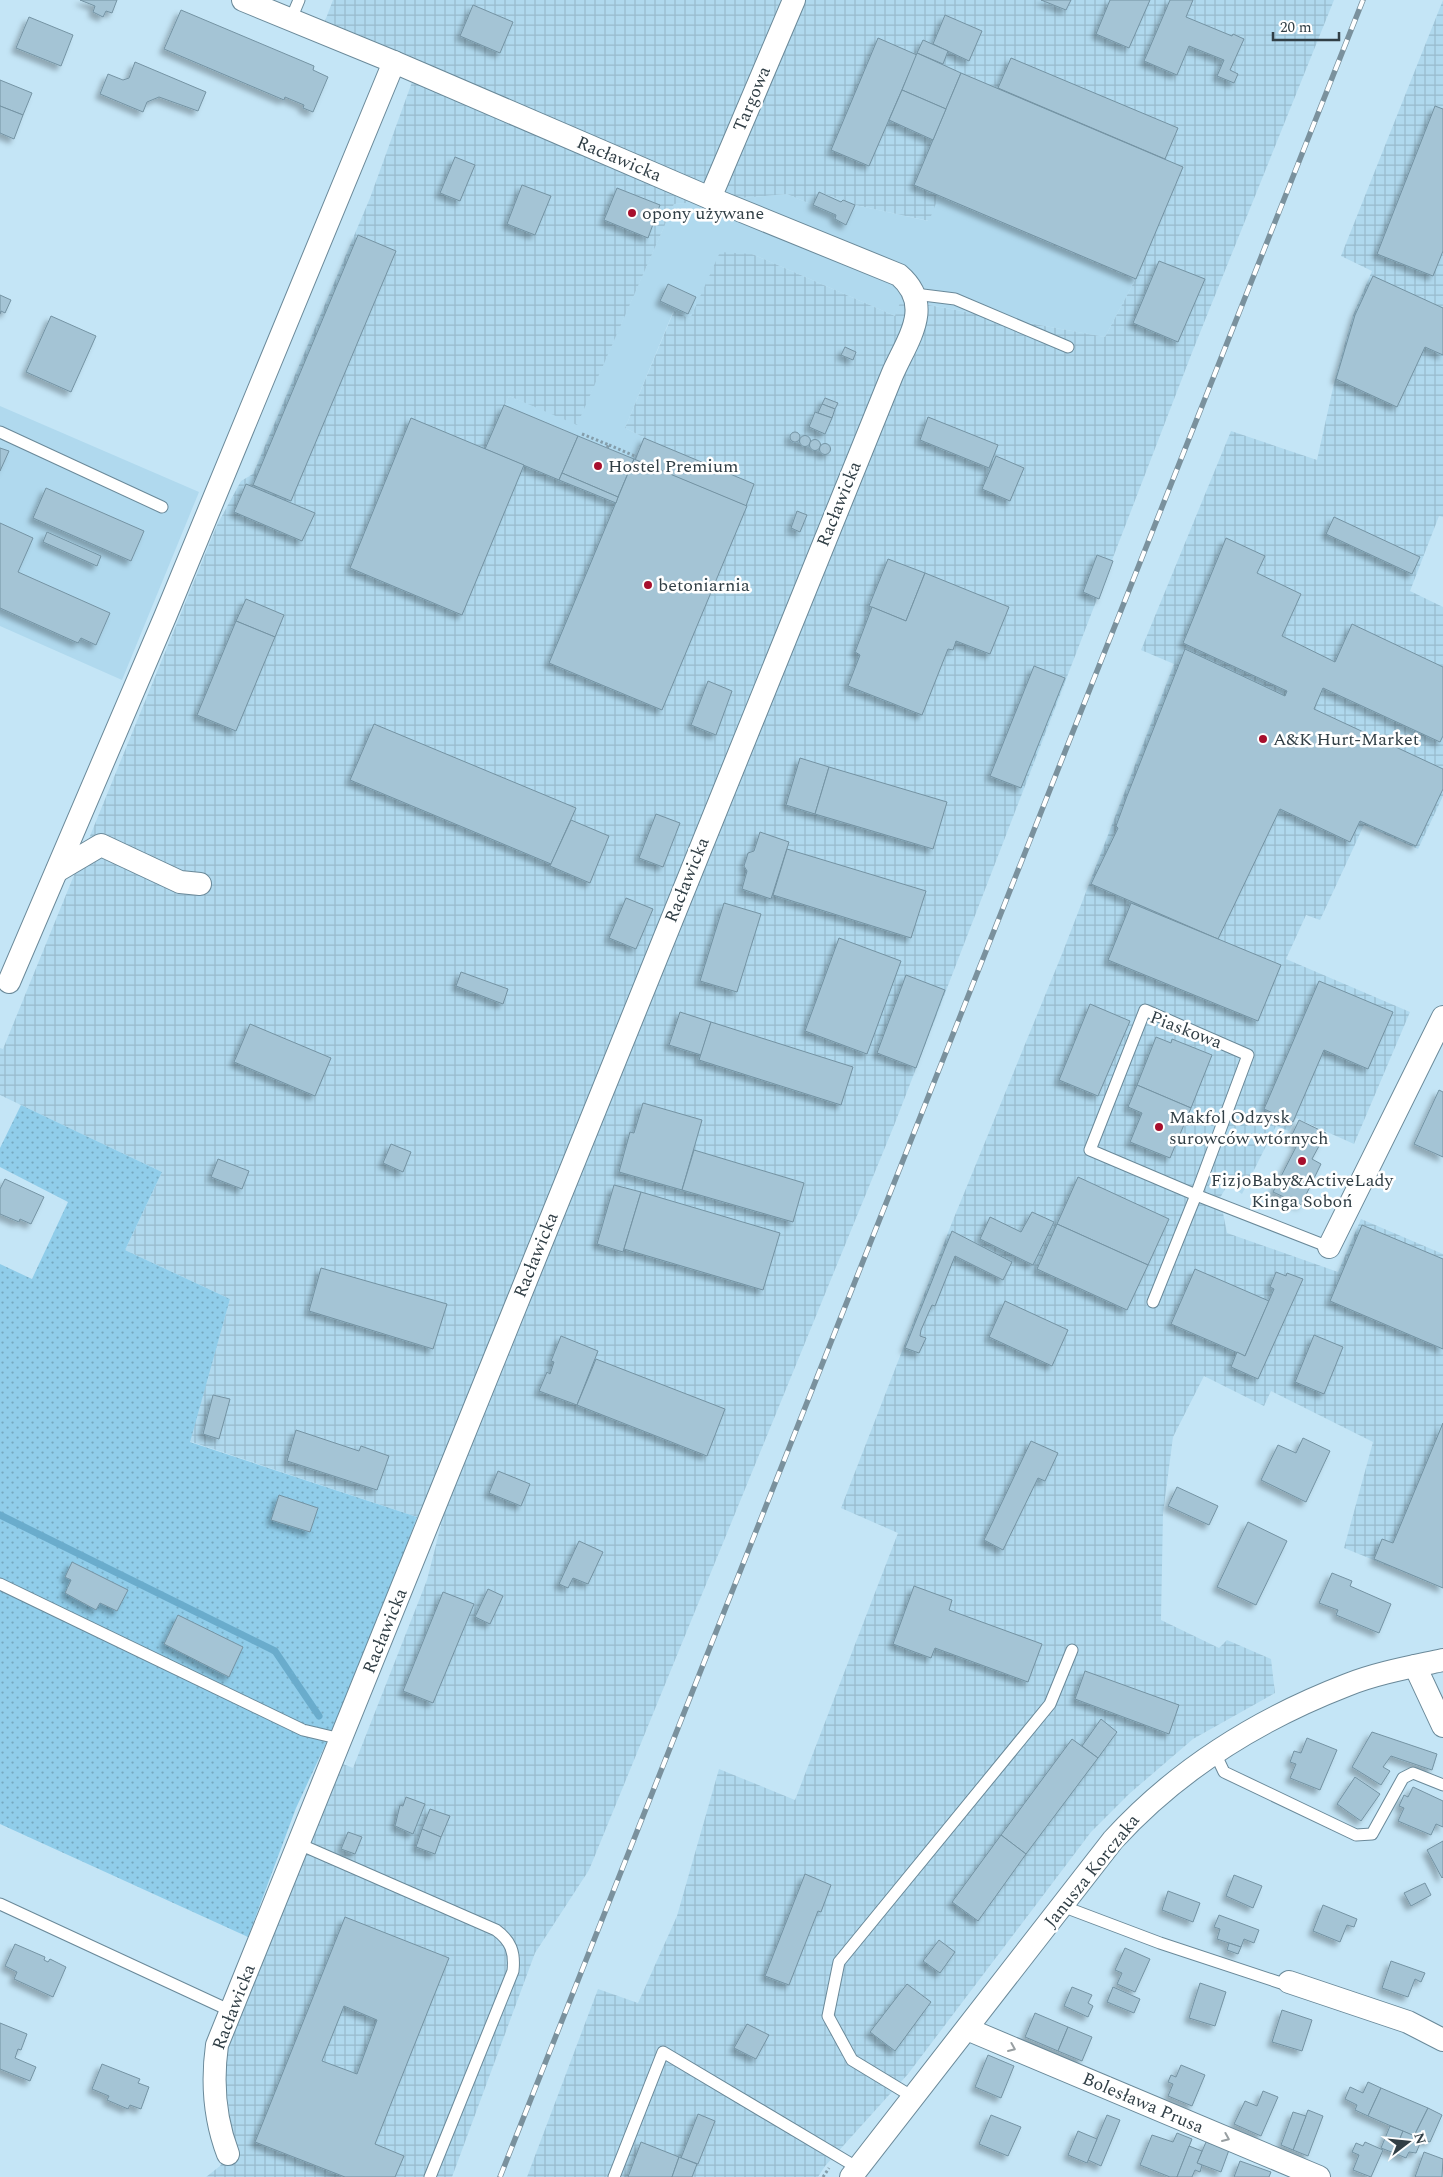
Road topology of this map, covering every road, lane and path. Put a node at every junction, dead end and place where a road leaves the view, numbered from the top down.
1 (244, 0) edge
2 (794, 0) edge
3 (295, 10) edge
4 (394, 62) junction
5 (710, 198) junction
6 (915, 294) junction
7 (1068, 348) dead end
8 (0, 432) edge
9 (582, 434) dead end
10 (637, 457) dead end
11 (162, 507) dead end
12 (57, 871) junction
13 (200, 884) dead end
14 (9, 982) dead end
15 (1443, 1017) edge
16 (1196, 1195) junction
17 (1329, 1247) joint
18 (1154, 1302) dead end
19 (0, 1584) edge
20 (1072, 1650) dead end
21 (1443, 1660) edge
22 (1415, 1666) junction
23 (1443, 1726) edge
24 (341, 1739) junction
25 (1215, 1752) junction
26 (1443, 1785) edge
27 (299, 1844) junction
28 (0, 1904) edge
29 (1062, 1906) junction
30 (1289, 1982) joint
31 (231, 2011) junction
32 (967, 2029) junction
33 (1443, 2040) edge
34 (913, 2097) junction
35 (228, 2154) dead end
36 (855, 2173) edge
37 (430, 2177) edge
38 (614, 2177) edge
39 (1319, 2177) edge

1 - 3 street, Racławicka
2 - 5 street, Targowa
3 - 4 street, Racławicka
4 - 5 street, Racławicka
4 - 12 street
5 - 6 street, Racławicka
6 - 7 lane
6 - 24 street, Racławicka
8 - 11 lane
9 - 10 path
12 - 13 street
12 - 14 street
15 - 17 street, Piaskowa
16 - 16 lane, Piaskowa
16 - 17 lane, Piaskowa
16 - 18 lane, Piaskowa
19 - 24 lane
20 - 34 lane
21 - 22 street, Janusza Korczaka
22 - 23 street
22 - 25 street, Janusza Korczaka
24 - 27 street, Racławicka
25 - 26 lane
25 - 29 street, Janusza Korczaka
27 - 31 street, Racławicka
27 - 37 lane
28 - 31 lane
29 - 30 lane
29 - 32 street, Janusza Korczaka
30 - 33 street
31 - 35 street, Racławicka
32 - 34 street, Janusza Korczaka
32 -> 39 street, Bolesława Prusa
34 - 36 street, Janusza Korczaka
36 - 38 lane

